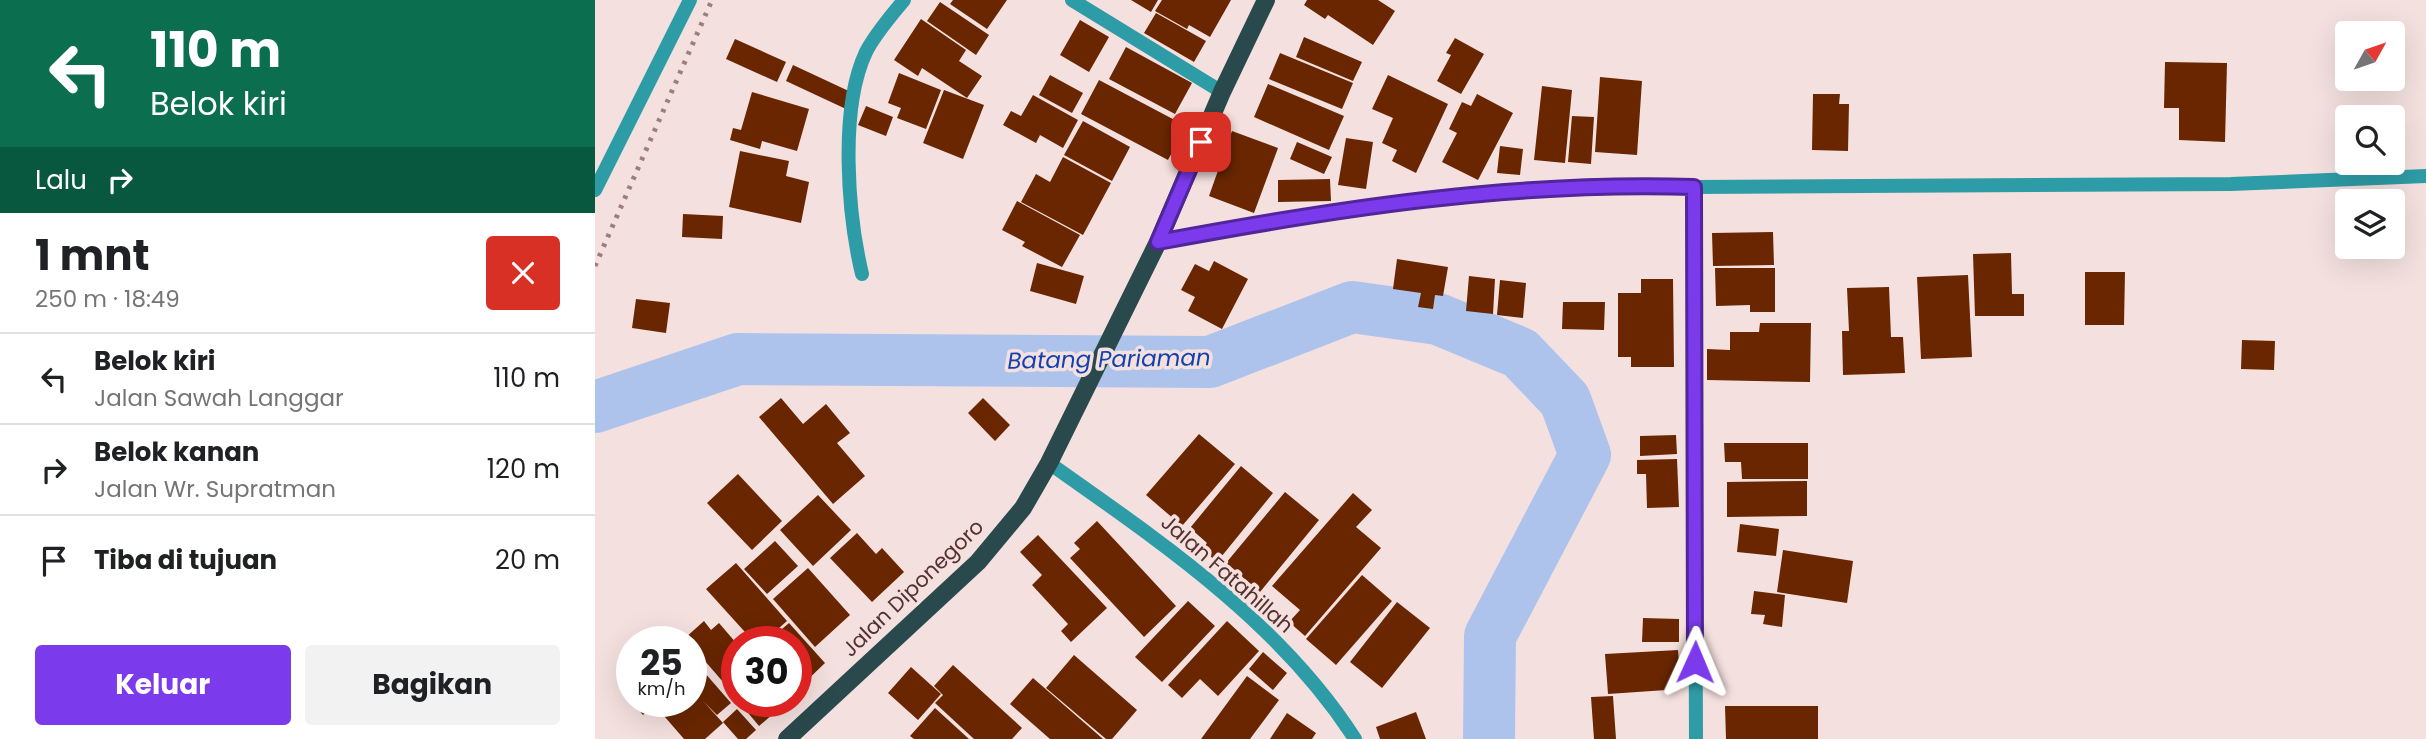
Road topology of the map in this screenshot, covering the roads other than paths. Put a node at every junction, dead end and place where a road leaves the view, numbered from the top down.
1 (690, 0) edge
2 (904, 0) edge
3 (1072, 0) edge
4 (1266, 0) edge
5 (1222, 92) junction
6 (2426, 176) edge
7 (1694, 187) junction
8 (595, 190) edge
9 (1158, 242) junction
10 (862, 274) dead end
11 (1049, 463) junction
12 (787, 739) edge
13 (1355, 739) edge
14 (1696, 739) edge

1 - 8 street
2 - 10 street
3 - 5 street
4 - 5 main road, Jalan Diponegoro
5 - 9 main road, Jalan Diponegoro
6 - 7 street
7 - 9 street
7 - 14 street
9 - 11 main road, Jalan Diponegoro
11 - 12 main road, Jalan Diponegoro
11 - 13 street, Jalan Fatahillah

